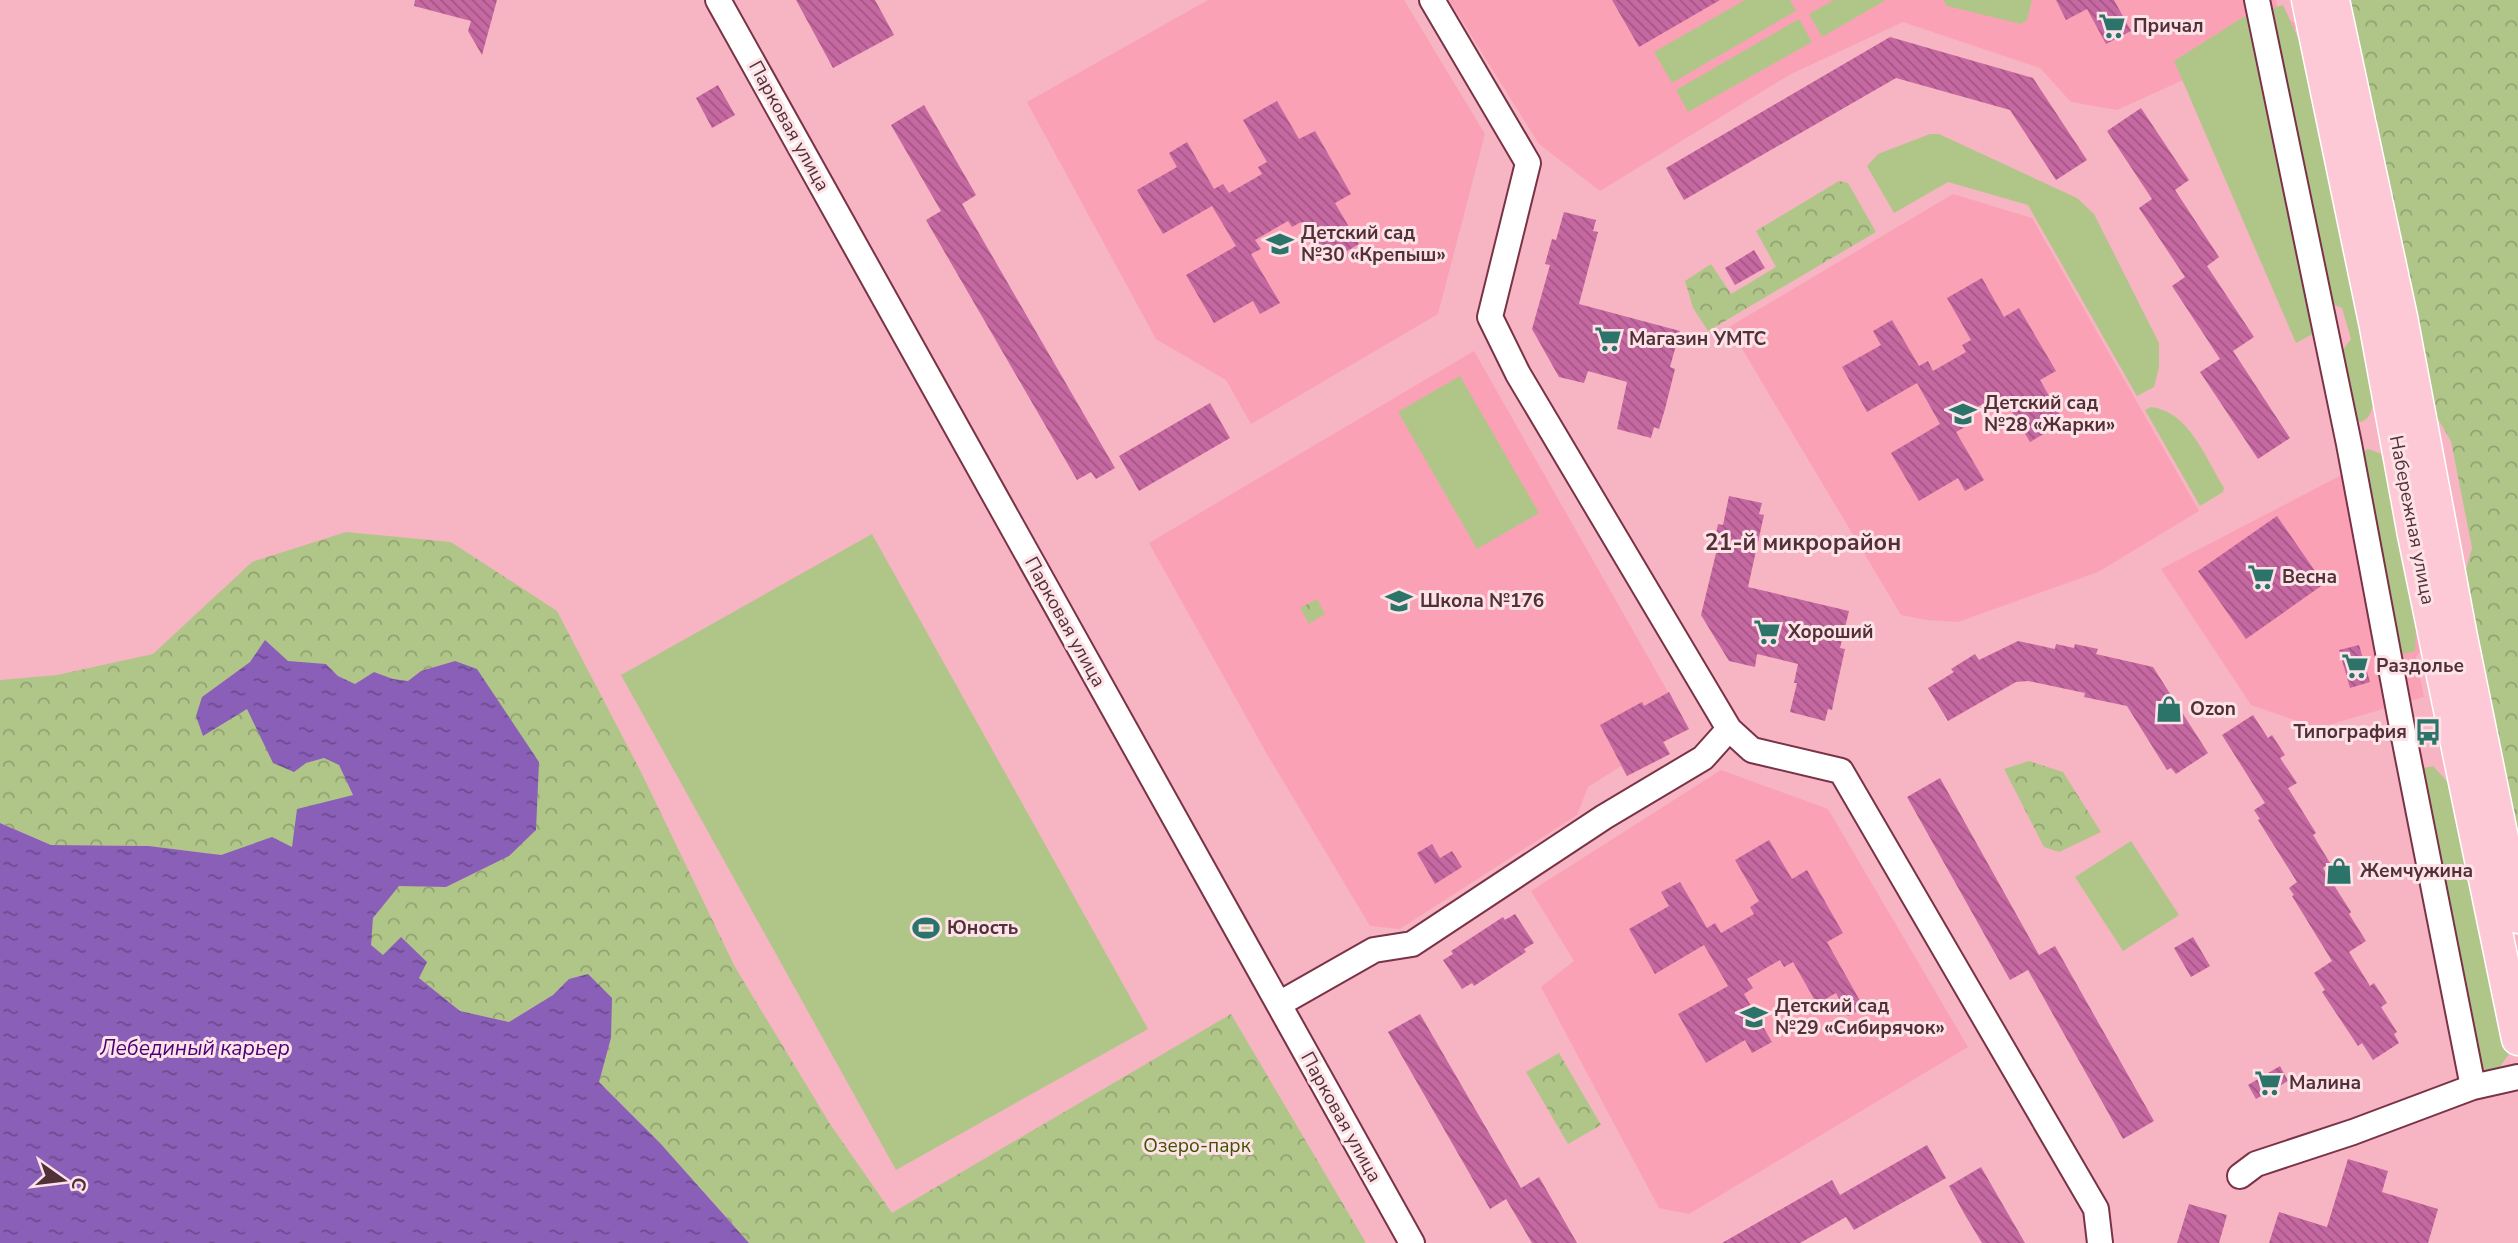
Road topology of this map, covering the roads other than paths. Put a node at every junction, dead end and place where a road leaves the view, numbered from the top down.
1 (718, 0) edge
2 (1432, 0) edge
3 (2257, 0) edge
4 (2308, 0) edge
5 (2333, 0) edge
6 (1729, 729) junction
7 (2518, 917) edge
8 (1279, 1004) junction
9 (2518, 1039) edge
10 (2518, 1077) edge
11 (2473, 1087) junction
12 (2240, 1176) dead end
13 (1412, 1243) edge
14 (2100, 1243) edge

1 - 8 street, Парковая улица
2 - 6 street
3 - 11 street
4 - 9 main road, Набережная улица
5 - 7 main road, Набережная улица
6 - 8 street
6 - 14 street
8 - 13 street, Парковая улица
10 - 11 street
11 - 12 street

